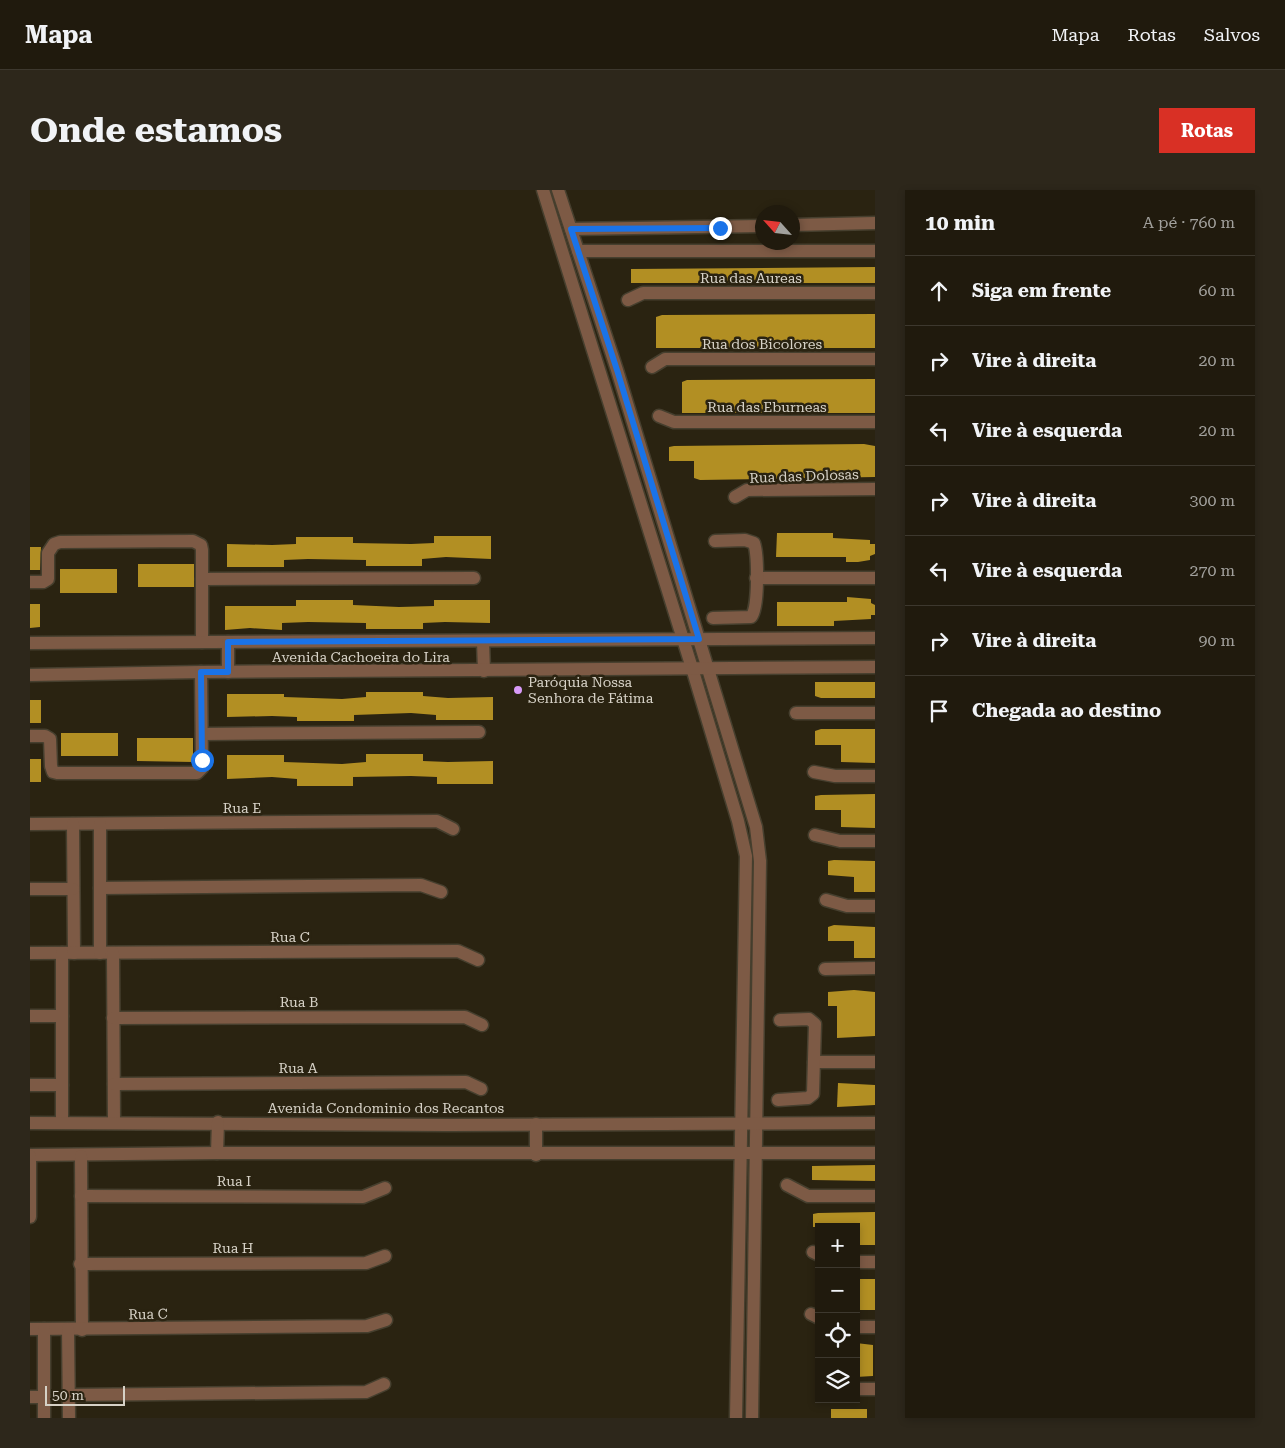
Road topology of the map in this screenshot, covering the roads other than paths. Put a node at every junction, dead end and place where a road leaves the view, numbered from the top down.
1 (543, 190) edge
2 (558, 190) edge
3 (875, 222) edge
4 (800, 225) edge
5 (755, 226) edge
6 (571, 229) junction
7 (578, 251) junction
8 (875, 251) edge
9 (875, 293) edge
10 (628, 300) dead end
11 (875, 359) edge
12 (652, 366) dead end
13 (659, 416) dead end
14 (875, 422) edge
15 (875, 489) edge
16 (735, 497) dead end
17 (715, 540) dead end
18 (474, 578) dead end
19 (756, 578) junction
20 (875, 578) edge
21 (202, 580) junction
22 (30, 582) edge
23 (713, 618) dead end
24 (875, 638) edge
25 (683, 639) junction
26 (699, 639) junction
27 (484, 641) junction
28 (202, 642) junction
29 (228, 642) junction
30 (31, 644) edge
31 (875, 667) edge
32 (692, 668) junction
33 (708, 668) junction
34 (484, 671) junction
35 (201, 672) junction
36 (228, 672) junction
37 (32, 674) edge
38 (796, 713) dead end
39 (875, 713) edge
40 (479, 732) dead end
41 (202, 734) junction
42 (30, 736) edge
43 (814, 772) dead end
44 (875, 776) edge
45 (30, 824) edge
46 (73, 824) junction
47 (100, 824) junction
48 (453, 829) dead end
49 (815, 835) dead end
50 (875, 841) edge
51 (100, 888) junction
52 (30, 889) edge
53 (73, 889) junction
54 (442, 892) dead end
55 (826, 900) dead end
56 (875, 906) edge
57 (30, 953) edge
58 (68, 953) junction
59 (107, 953) junction
60 (478, 960) dead end
61 (825, 968) dead end
62 (875, 968) edge
63 (30, 1016) edge
64 (62, 1016) junction
65 (113, 1018) junction
66 (780, 1020) dead end
67 (482, 1025) dead end
68 (814, 1062) junction
69 (875, 1062) edge
70 (114, 1084) junction
71 (30, 1085) edge
72 (62, 1085) junction
73 (481, 1089) dead end
74 (778, 1100) dead end
75 (62, 1122) junction
76 (114, 1122) junction
77 (218, 1122) junction
78 (30, 1123) edge
79 (742, 1123) junction
80 (757, 1123) junction
81 (875, 1123) edge
82 (536, 1124) junction
83 (217, 1153) junction
84 (742, 1153) junction
85 (757, 1153) junction
86 (875, 1153) edge
87 (536, 1155) junction
88 (30, 1156) edge
89 (81, 1156) junction
90 (787, 1185) dead end
91 (384, 1188) dead end
92 (81, 1196) junction
93 (875, 1196) edge
94 (30, 1200) edge
95 (30, 1217) edge
96 (385, 1256) dead end
97 (860, 1262) edge
98 (875, 1262) edge
99 (80, 1264) junction
100 (386, 1320) dead end
101 (860, 1327) edge
102 (875, 1327) edge
103 (30, 1329) edge
104 (44, 1329) junction
105 (68, 1329) junction
106 (82, 1330) junction
107 (384, 1384) dead end
108 (860, 1389) edge
109 (875, 1389) edge
110 (69, 1394) junction
111 (30, 1397) edge
112 (44, 1398) junction
113 (44, 1418) edge
114 (69, 1418) edge
115 (736, 1418) edge
116 (752, 1418) edge

1 - 25 street
2 - 6 street
3 - 4 street
5 - 6 street
6 - 7 street
7 - 8 street
7 - 26 street
9 - 10 street, Rua das Aureas
11 - 12 street, Rua dos Bicolores
13 - 14 street, Rua das Eburneas
15 - 16 street, Rua das Dolosas
17 - 19 street
18 - 21 street
19 - 20 street
19 - 23 street
21 - 22 street
21 - 28 street
24 - 26 street, Avenida Cachoeira do Lira
25 - 26 street, Avenida Cachoeira do Lira
25 - 27 street, Avenida Cachoeira do Lira
25 - 32 street
26 - 33 street
27 - 29 street, Avenida Cachoeira do Lira
27 - 34 street
28 - 29 street, Avenida Cachoeira do Lira
28 - 30 street, Avenida Cachoeira do Lira
29 - 36 street
31 - 33 street, Avenida Cachoeira do Lira
32 - 33 street, Avenida Cachoeira do Lira
32 - 34 street, Avenida Cachoeira do Lira
32 - 79 street
33 - 80 street
34 - 36 street, Avenida Cachoeira do Lira
35 - 36 street, Avenida Cachoeira do Lira
35 - 37 street, Avenida Cachoeira do Lira
35 - 41 street
38 - 39 street
40 - 41 street
41 - 42 street
43 - 44 street
45 - 46 street, Rua E
46 - 47 street, Rua E
46 - 53 street
47 - 48 street, Rua E
47 - 51 street
49 - 50 street
51 - 54 street
51 - 59 street
52 - 53 street
53 - 58 street
55 - 56 street
57 - 58 street, Rua C
58 - 59 street, Rua C
58 - 64 street
59 - 60 street, Rua C
59 - 65 street
61 - 62 street
63 - 64 street
64 - 72 street
65 - 67 street, Rua B
65 - 70 street
66 - 68 street
68 - 69 street
68 - 74 street
70 - 73 street, Rua A
70 - 76 street
71 - 72 street
72 - 75 street
75 - 76 street, Avenida Condominio dos Recantos
75 - 78 street, Avenida Condominio dos Recantos
76 - 77 street, Avenida Condominio dos Recantos
77 - 82 street, Avenida Condominio dos Recantos
77 - 83 street
79 - 80 street, Avenida Condominio dos Recantos
79 - 82 street, Avenida Condominio dos Recantos
79 - 84 street
80 - 81 street, Avenida Condominio dos Recantos
80 - 85 street
82 - 87 street
83 - 87 street
83 - 89 street
84 - 85 street
84 - 87 street
84 - 115 street
85 - 86 street
85 - 116 street
88 - 89 street
88 - 94 street
89 - 92 street
90 - 93 street
91 - 92 street, Rua I
92 - 99 street
94 - 95 street
96 - 99 street, Rua H
97 - 98 street
99 - 106 street
100 - 106 street, Rua C
101 - 102 street
103 - 104 street, Rua C
104 - 105 street, Rua C
104 - 112 street
105 - 106 street, Rua C
105 - 110 street
107 - 110 street
108 - 109 street
110 - 114 street
111 - 112 street
112 - 113 street

